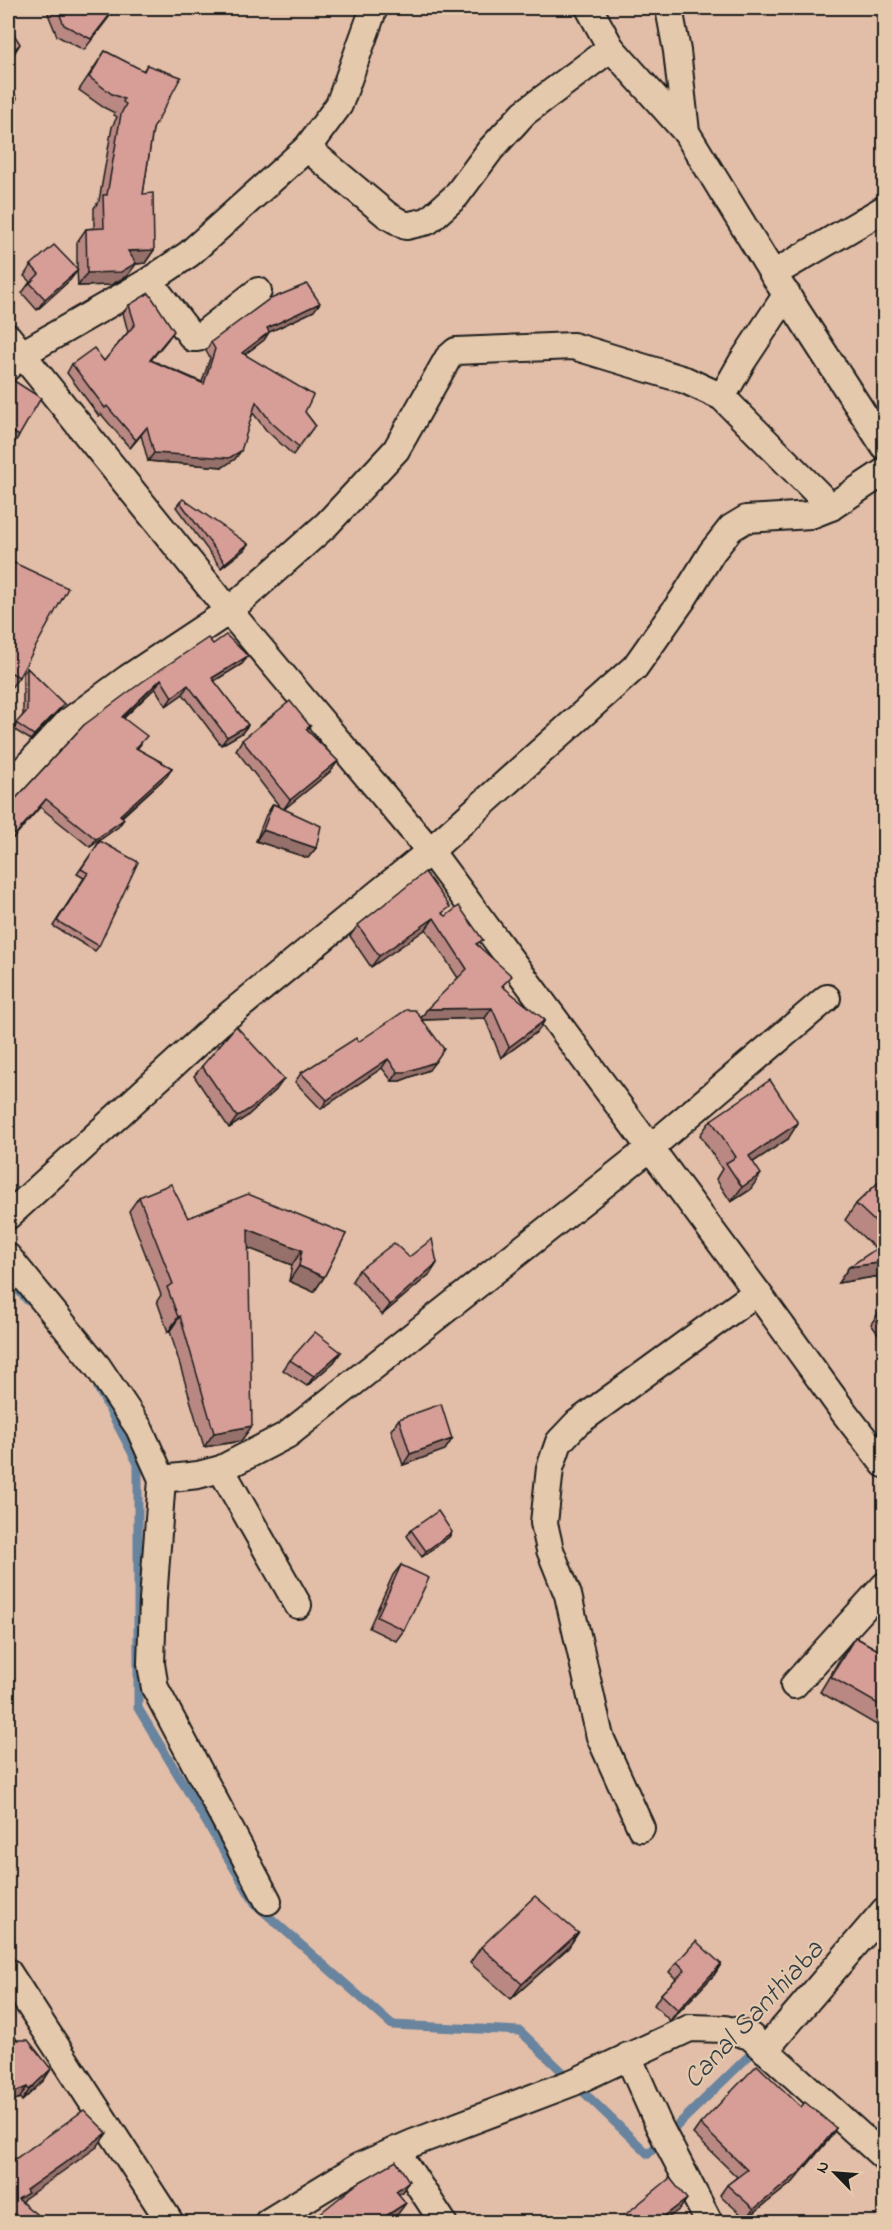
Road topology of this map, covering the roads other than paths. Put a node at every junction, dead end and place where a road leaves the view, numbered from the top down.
1 (374, 8) edge
2 (589, 8) edge
3 (669, 8) edge
4 (611, 48) junction
5 (686, 132) junction
6 (307, 148) junction
7 (885, 209) edge
8 (149, 281) junction
9 (780, 284) junction
10 (258, 291) dead end
11 (12, 352) edge
12 (722, 397) junction
13 (885, 446) edge
14 (885, 472) edge
15 (831, 507) junction
16 (229, 611) junction
17 (8, 787) edge
18 (430, 851) junction
19 (827, 998) dead end
20 (650, 1149) junction
21 (8, 1216) edge
22 (8, 1257) edge
23 (758, 1292) junction
24 (885, 1464) edge
25 (221, 1469) junction
26 (162, 1479) junction
27 (885, 1586) edge
28 (298, 1605) dead end
29 (794, 1685) dead end
30 (641, 1827) dead end
31 (268, 1901) dead end
32 (885, 1911) edge
33 (11, 1984) edge
34 (765, 2050) junction
35 (628, 2056) junction
36 (396, 2150) junction
37 (885, 2157) edge
38 (170, 2223) edge
39 (268, 2223) edge
40 (443, 2223) edge
41 (709, 2223) edge

1 - 6 street
2 - 4 street
3 - 5 street
4 - 5 street
4 - 6 street
5 - 9 street
6 - 8 street
7 - 9 street
8 - 10 street
8 - 11 street
9 - 12 street
9 - 13 street
11 - 16 street
12 - 15 street
12 - 16 street
14 - 15 street
15 - 18 street
16 - 17 street
16 - 18 street
18 - 20 street
18 - 21 street
19 - 20 street
20 - 23 street
20 - 25 street
22 - 26 street
23 - 24 street
23 - 30 street
25 - 26 street
25 - 28 street
26 - 31 street
27 - 29 street
32 - 34 street
33 - 38 street
34 - 35 street
34 - 37 street
35 - 36 street
35 - 41 street
36 - 39 street
36 - 40 street

